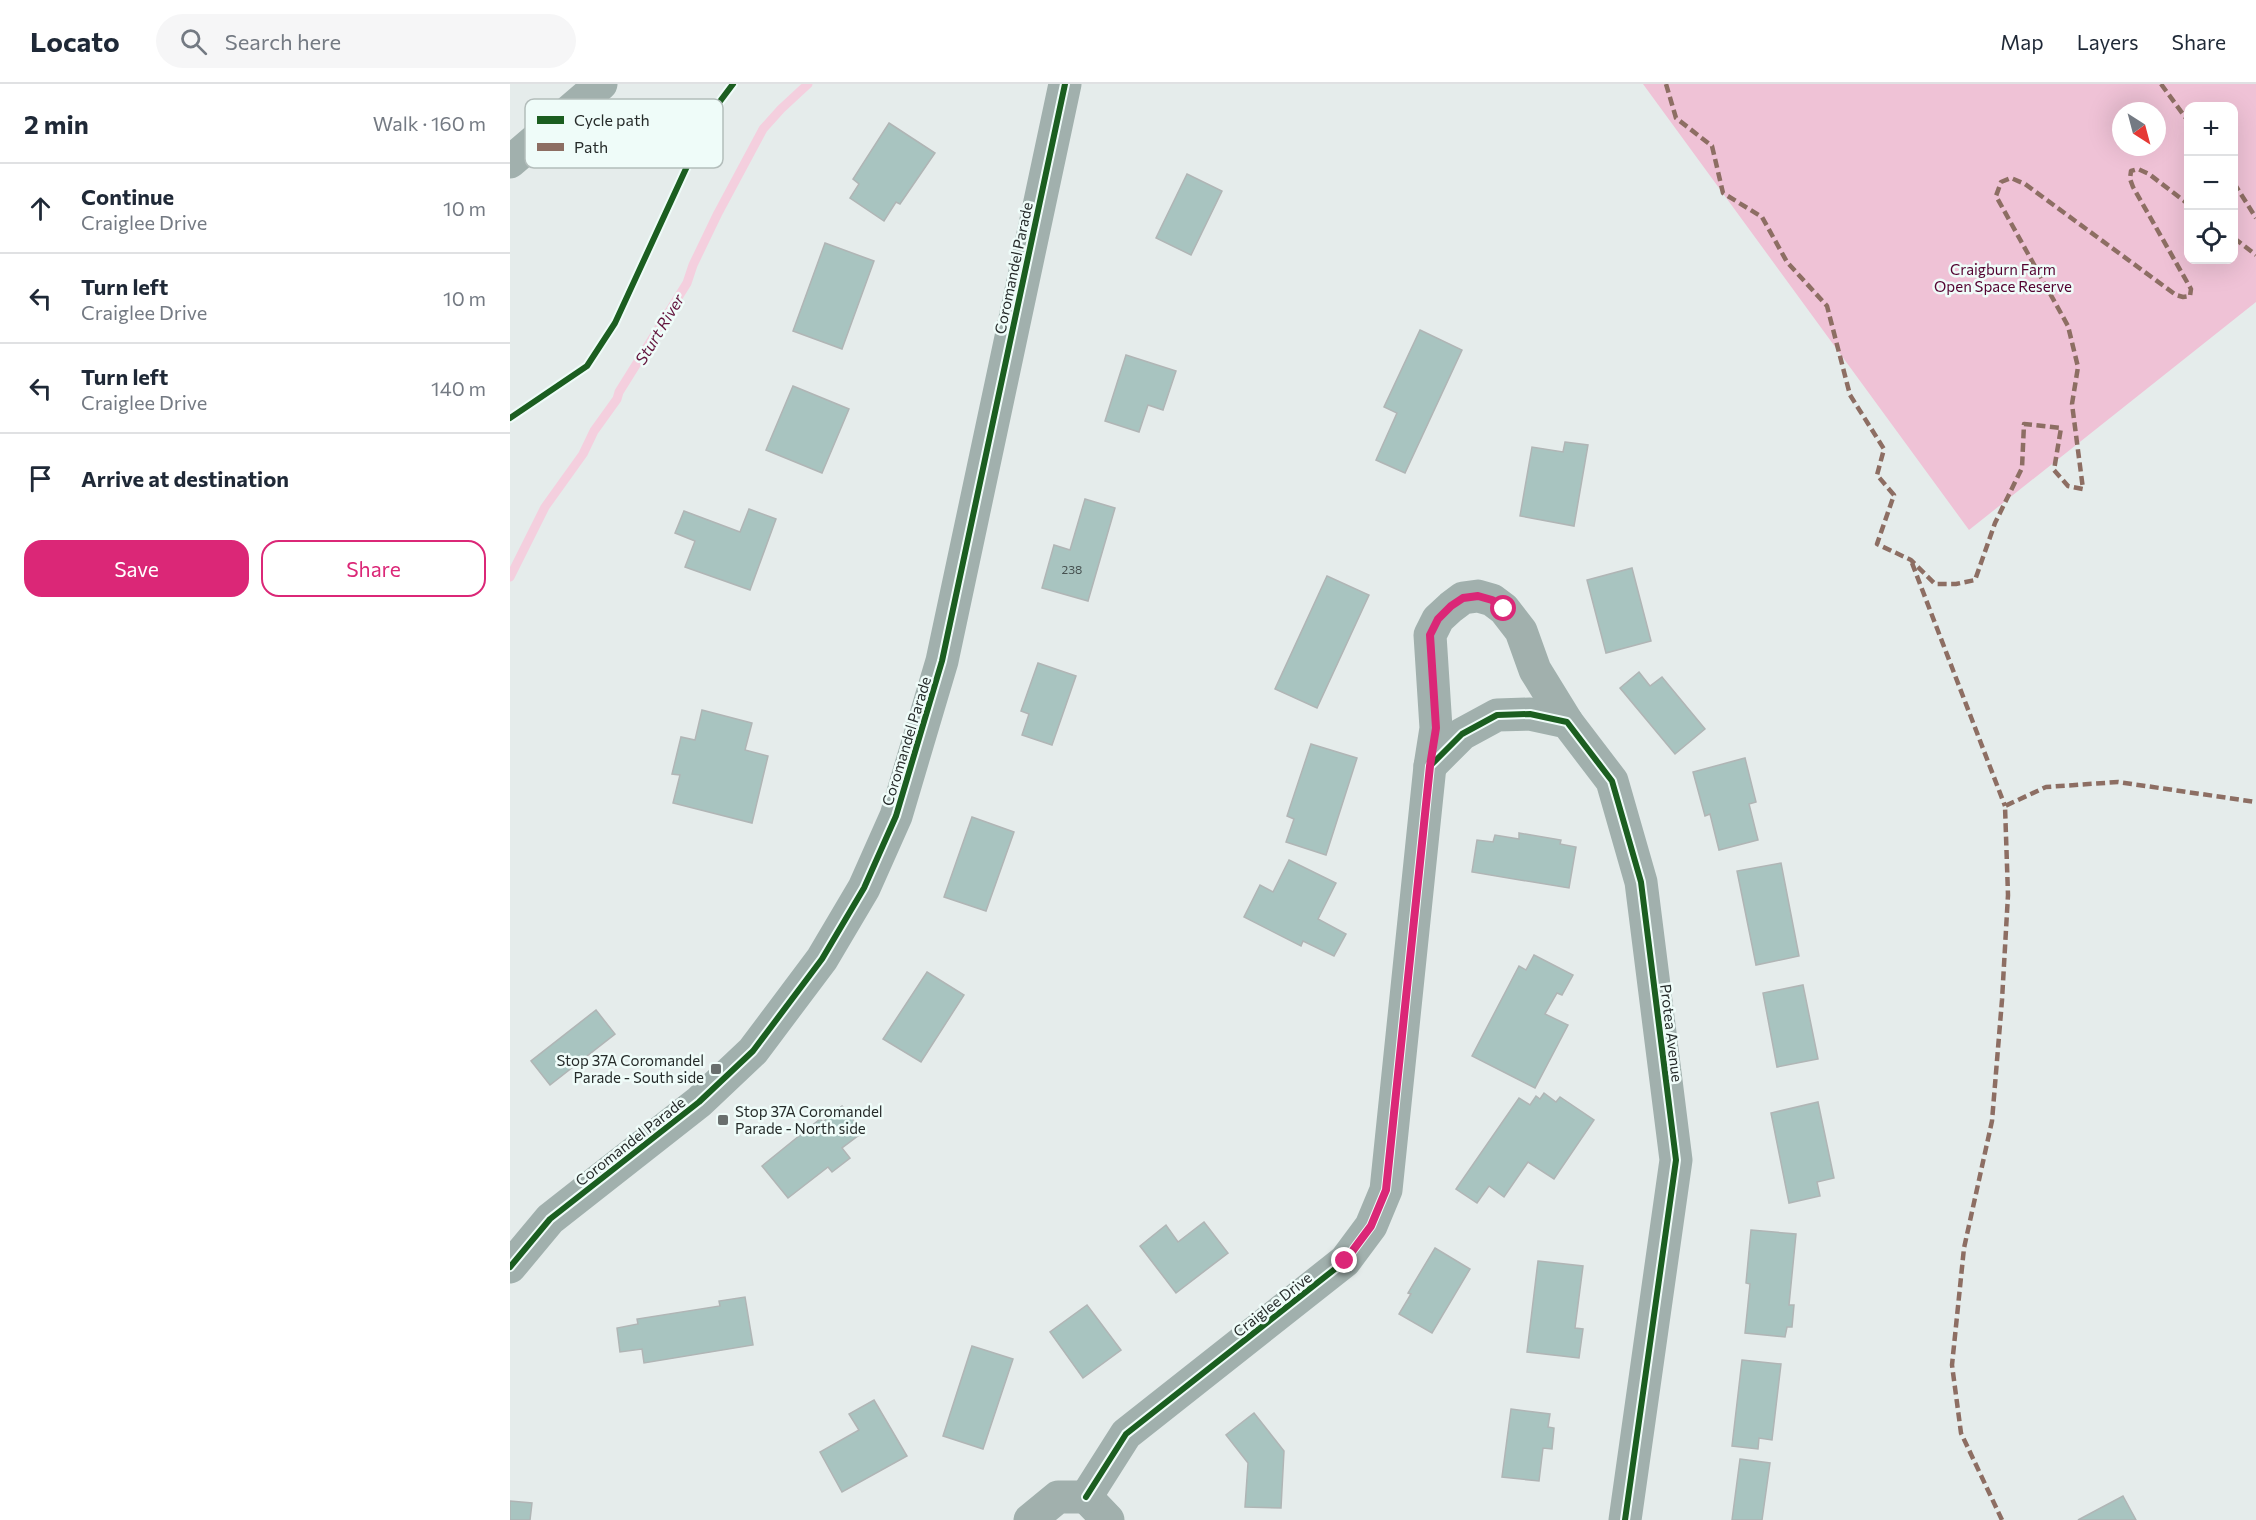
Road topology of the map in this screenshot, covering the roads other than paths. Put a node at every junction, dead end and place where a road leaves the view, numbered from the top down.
1 (601, 84) edge
2 (1065, 84) edge
3 (584, 99) edge
4 (525, 149) edge
5 (510, 162) edge
6 (1567, 722) junction
7 (1430, 766) junction
8 (510, 1267) edge
9 (1097, 1508) edge
10 (1030, 1520) edge
11 (1625, 1520) edge

1 - 3 street
2 - 8 street, Coromandel Parade
4 - 5 street
6 - 7 street
6 - 7 street, Craiglee Drive
6 - 11 street, Protea Avenue
7 - 9 street, Craiglee Drive
9 - 10 street, Craiglee Drive

